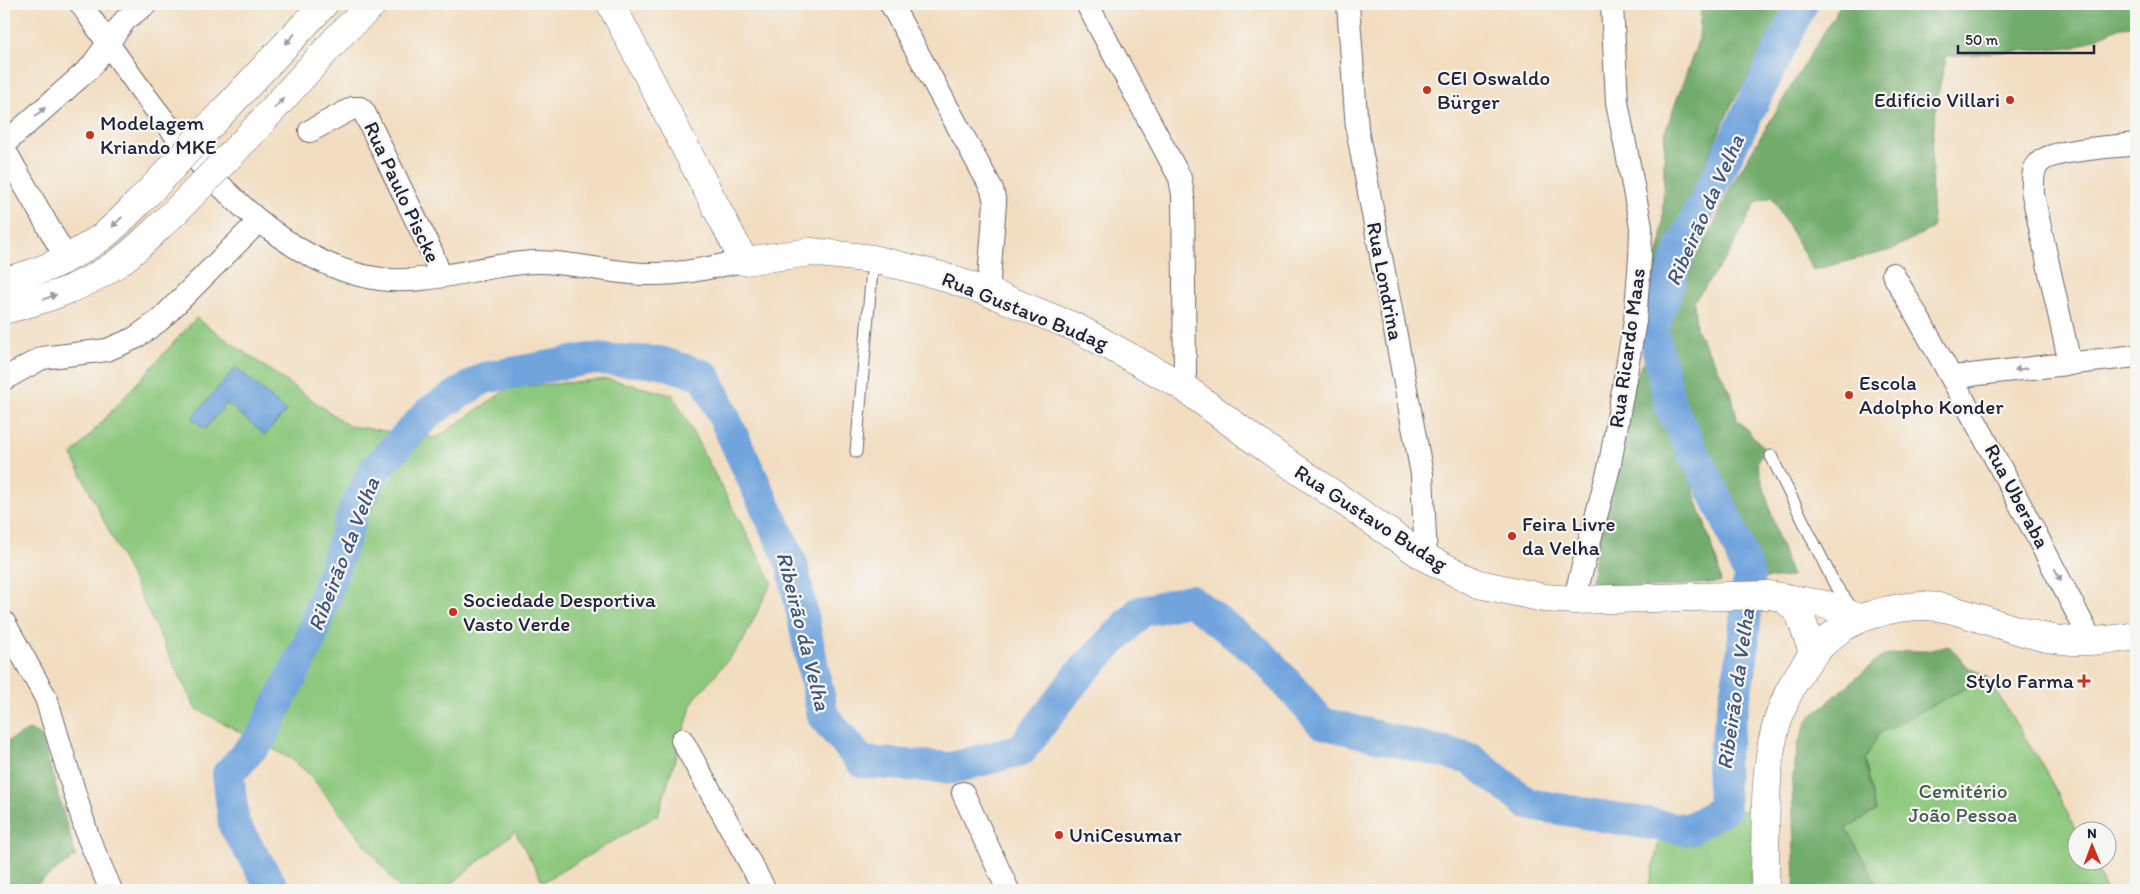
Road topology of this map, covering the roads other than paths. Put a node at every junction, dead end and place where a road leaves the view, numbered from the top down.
1 (81, 4) edge
2 (146, 4) edge
3 (324, 4) edge
4 (373, 4) edge
5 (611, 4) edge
6 (892, 4) edge
7 (1087, 4) edge
8 (1348, 4) edge
9 (1612, 4) edge
10 (108, 44) junction
11 (310, 131) dead end
12 (4, 144) edge
13 (2136, 144) edge
14 (4, 149) edge
15 (258, 222) junction
16 (66, 258) junction
17 (873, 259) junction
18 (744, 261) junction
19 (1893, 274) dead end
20 (440, 275) junction
21 (4, 281) edge
22 (988, 292) junction
23 (4, 310) edge
24 (2136, 356) edge
25 (2070, 364) junction
26 (1952, 377) junction
27 (4, 379) edge
28 (1182, 386) junction
29 (856, 452) dead end
30 (1771, 456) dead end
31 (1426, 558) junction
32 (1574, 600) junction
33 (1811, 609) junction
34 (4, 622) edge
35 (2136, 636) edge
36 (2092, 642) junction
37 (1817, 649) junction
38 (682, 740) dead end
39 (964, 793) dead end
40 (111, 890) edge
41 (765, 890) edge
42 (1008, 890) edge
43 (1765, 890) edge

1 - 10 street, Rua Gustavo Budag
2 - 10 street
3 -> 16 main road, bridge
23 -> 4 main road, bridge
5 - 18 main road
6 - 22 street
7 - 28 street
8 - 31 street, Rua Londrina
9 - 32 street, Rua Ricardo Maas
12 -> 10 street
10 - 15 street, Rua Gustavo Budag
11 - 20 street, Rua Paulo Piscke
13 - 25 street
14 - 16 street
15 - 20 street, Rua Gustavo Budag
15 - 27 street
16 - 21 main road
17 - 18 main road, Rua Gustavo Budag
17 - 22 main road, Rua Gustavo Budag
17 - 29 lane
18 - 20 street, Rua Gustavo Budag
19 - 26 street, Rua Uberaba
22 - 28 main road, Rua Gustavo Budag
24 - 25 street
25 -> 26 street
26 -> 36 street, Rua Uberaba
28 - 31 main road, Rua Gustavo Budag
30 - 33 lane
31 - 32 main road, Rua Gustavo Budag
32 - 33 main road, Rua Gustavo Budag
33 - 36 main road
33 - 37 main road
33 - 37 main road
34 - 40 street
35 - 36 main road
37 - 43 main road
38 - 41 street
39 - 42 street

